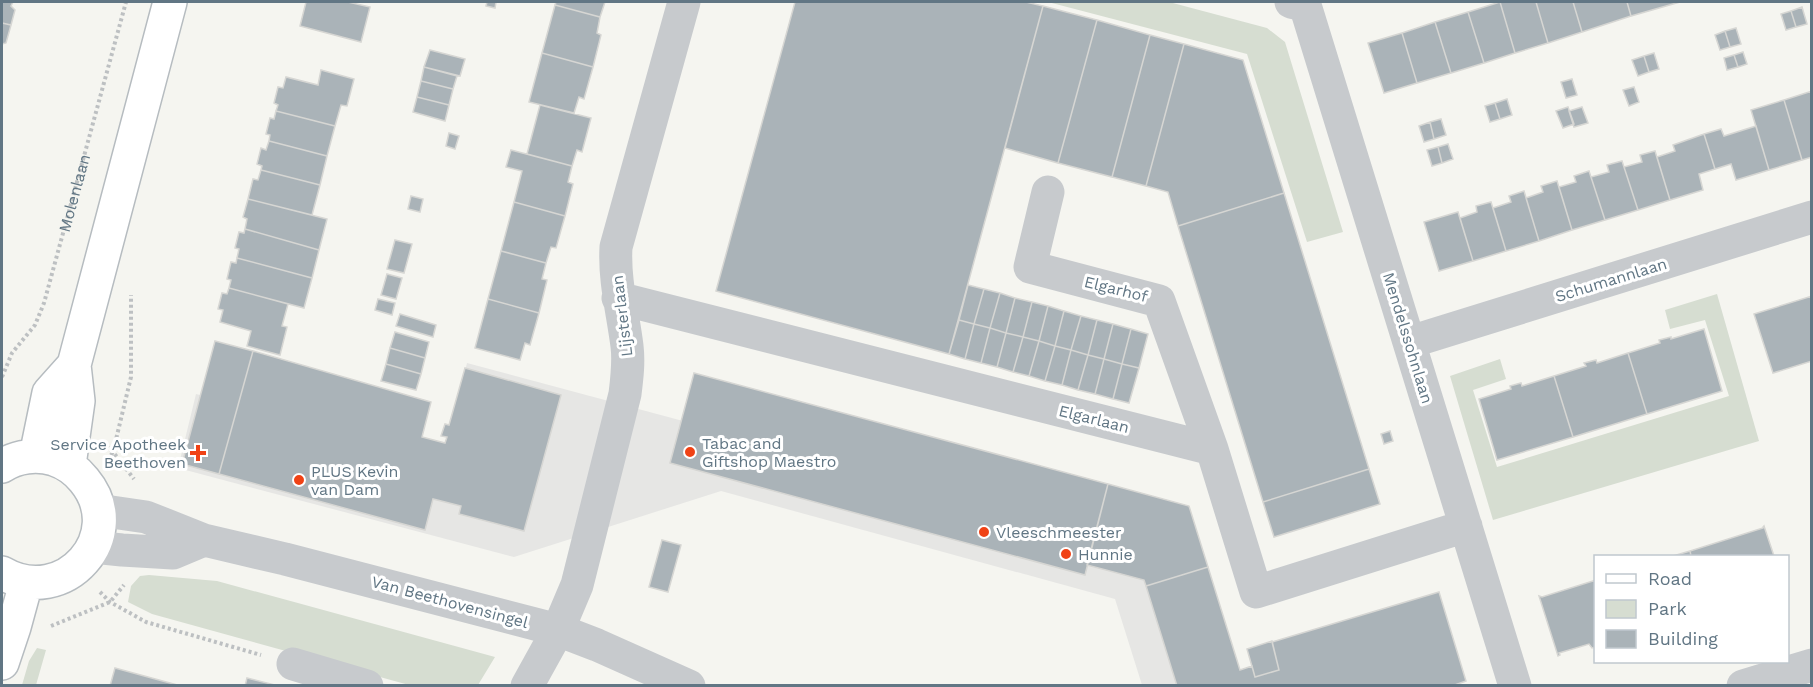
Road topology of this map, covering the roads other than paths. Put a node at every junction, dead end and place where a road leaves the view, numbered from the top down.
1 (171, 2) edge
2 (684, 2) edge
3 (1303, 3) edge
4 (1048, 192) dead end
5 (1812, 217) edge
6 (618, 298) junction
7 (1410, 342) junction
8 (74, 365) junction
9 (1212, 449) junction
10 (36, 456) junction
11 (69, 465) junction
12 (2, 466) edge
13 (98, 510) junction
14 (1466, 526) junction
15 (204, 540) junction
16 (93, 547) junction
17 (14, 578) edge
18 (558, 630) junction
19 (2, 663) edge
20 (293, 664) road end
21 (1812, 665) edge
22 (367, 686) edge
23 (527, 686) edge
24 (689, 686) edge
25 (1515, 686) edge
26 (1743, 686) edge

1 - 8 main road
2 - 6 street, Lijsterlaan
3 - 7 street, Mendelssohnlaan
4 - 9 street, Elgarhof
5 - 7 street, Schumannlaan
6 - 9 street, Elgarlaan
6 - 18 street, Lijsterlaan
7 - 14 street, Mendelssohnlaan
8 - 10 main road
8 - 11 main road
9 - 14 street
10 - 11 main road
10 - 12 main road
11 - 13 main road
13 - 15 street, Van Beethovensingel
13 - 16 main road
14 - 25 street, Mendelssohnlaan
15 - 16 street
15 - 18 street, Van Beethovensingel
16 - 17 main road
17 - 19 main road
18 - 23 street, Lijsterlaan
18 - 24 street, Van Beethovensingel
20 - 22 street
21 - 26 street

